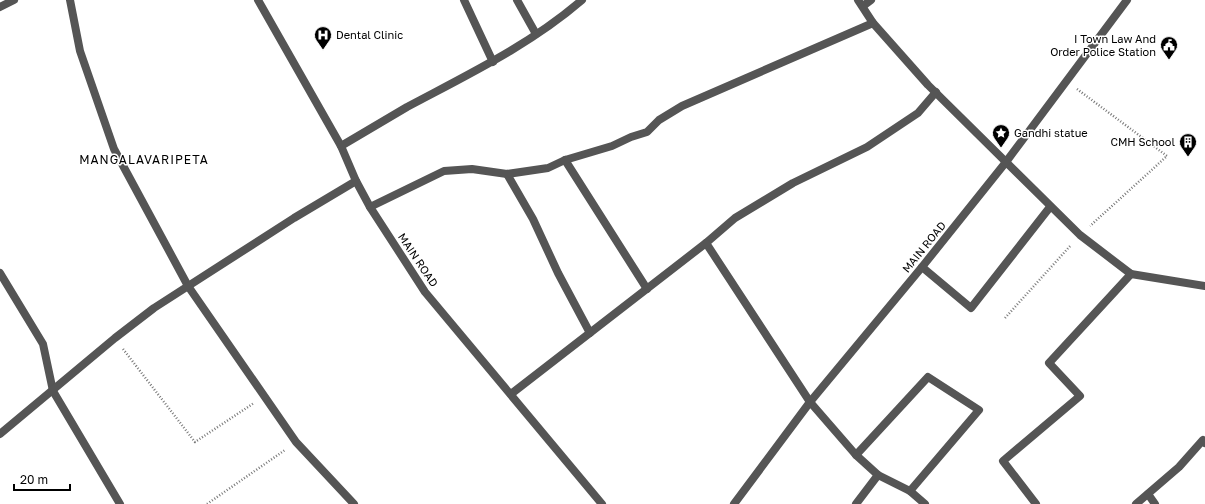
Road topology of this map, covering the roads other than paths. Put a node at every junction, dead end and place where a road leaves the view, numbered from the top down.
1 (14, 0) edge
2 (70, 0) edge
3 (258, 0) edge
4 (464, 0) edge
5 (517, 0) edge
6 (582, 0) edge
7 (872, 0) edge
8 (1127, 0) edge
9 (860, 3) edge
10 (0, 7) edge
11 (873, 23) junction
12 (536, 34) junction
13 (493, 62) junction
14 (936, 92) junction
15 (341, 146) junction
16 (565, 160) junction
17 (1006, 162) junction
18 (507, 174) junction
19 (356, 181) junction
20 (370, 207) junction
21 (1050, 207) junction
22 (706, 243) junction
23 (922, 267) junction
24 (0, 273) edge
25 (1131, 274) junction
26 (188, 286) junction
27 (1205, 286) edge
28 (647, 289) junction
29 (590, 333) junction
30 (53, 391) junction
31 (511, 394) junction
32 (810, 402) junction
33 (0, 434) edge
34 (1205, 442) edge
35 (856, 455) junction
36 (878, 475) junction
37 (910, 491) junction
38 (1148, 494) junction
39 (120, 504) edge
40 (354, 504) edge
41 (602, 504) edge
42 (734, 504) edge
43 (856, 504) edge
44 (924, 504) edge
45 (1036, 504) edge
46 (1136, 504) edge
47 (1155, 504) edge

1 - 10 street
2 - 26 street
3 - 15 street, MAIN ROAD
4 - 13 street
5 - 12 street
6 - 12 street
7 - 9 street
8 - 17 street, MAIN ROAD
9 - 11 street
11 - 14 street
11 - 16 street
12 - 13 street
13 - 15 street
14 - 17 street
14 - 22 street
15 - 19 street, MAIN ROAD
16 - 18 street
16 - 28 street
17 - 21 street
17 - 23 street, MAIN ROAD
18 - 20 street
18 - 29 street
19 - 20 street, MAIN ROAD
19 - 26 street
20 - 31 street, MAIN ROAD
21 - 23 street
21 - 25 street
22 - 28 street
22 - 32 street
23 - 32 street, MAIN ROAD
24 - 30 street
25 - 27 street
25 - 45 street
26 - 30 street
26 - 40 street
28 - 29 street
29 - 31 street
30 - 33 street
30 - 39 street
31 - 41 street, MAIN ROAD
32 - 35 street
32 - 42 street, MAIN ROAD
34 - 38 street
35 - 36 street
35 - 37 street
36 - 37 street
36 - 43 street
37 - 44 street
38 - 46 street
38 - 47 street

